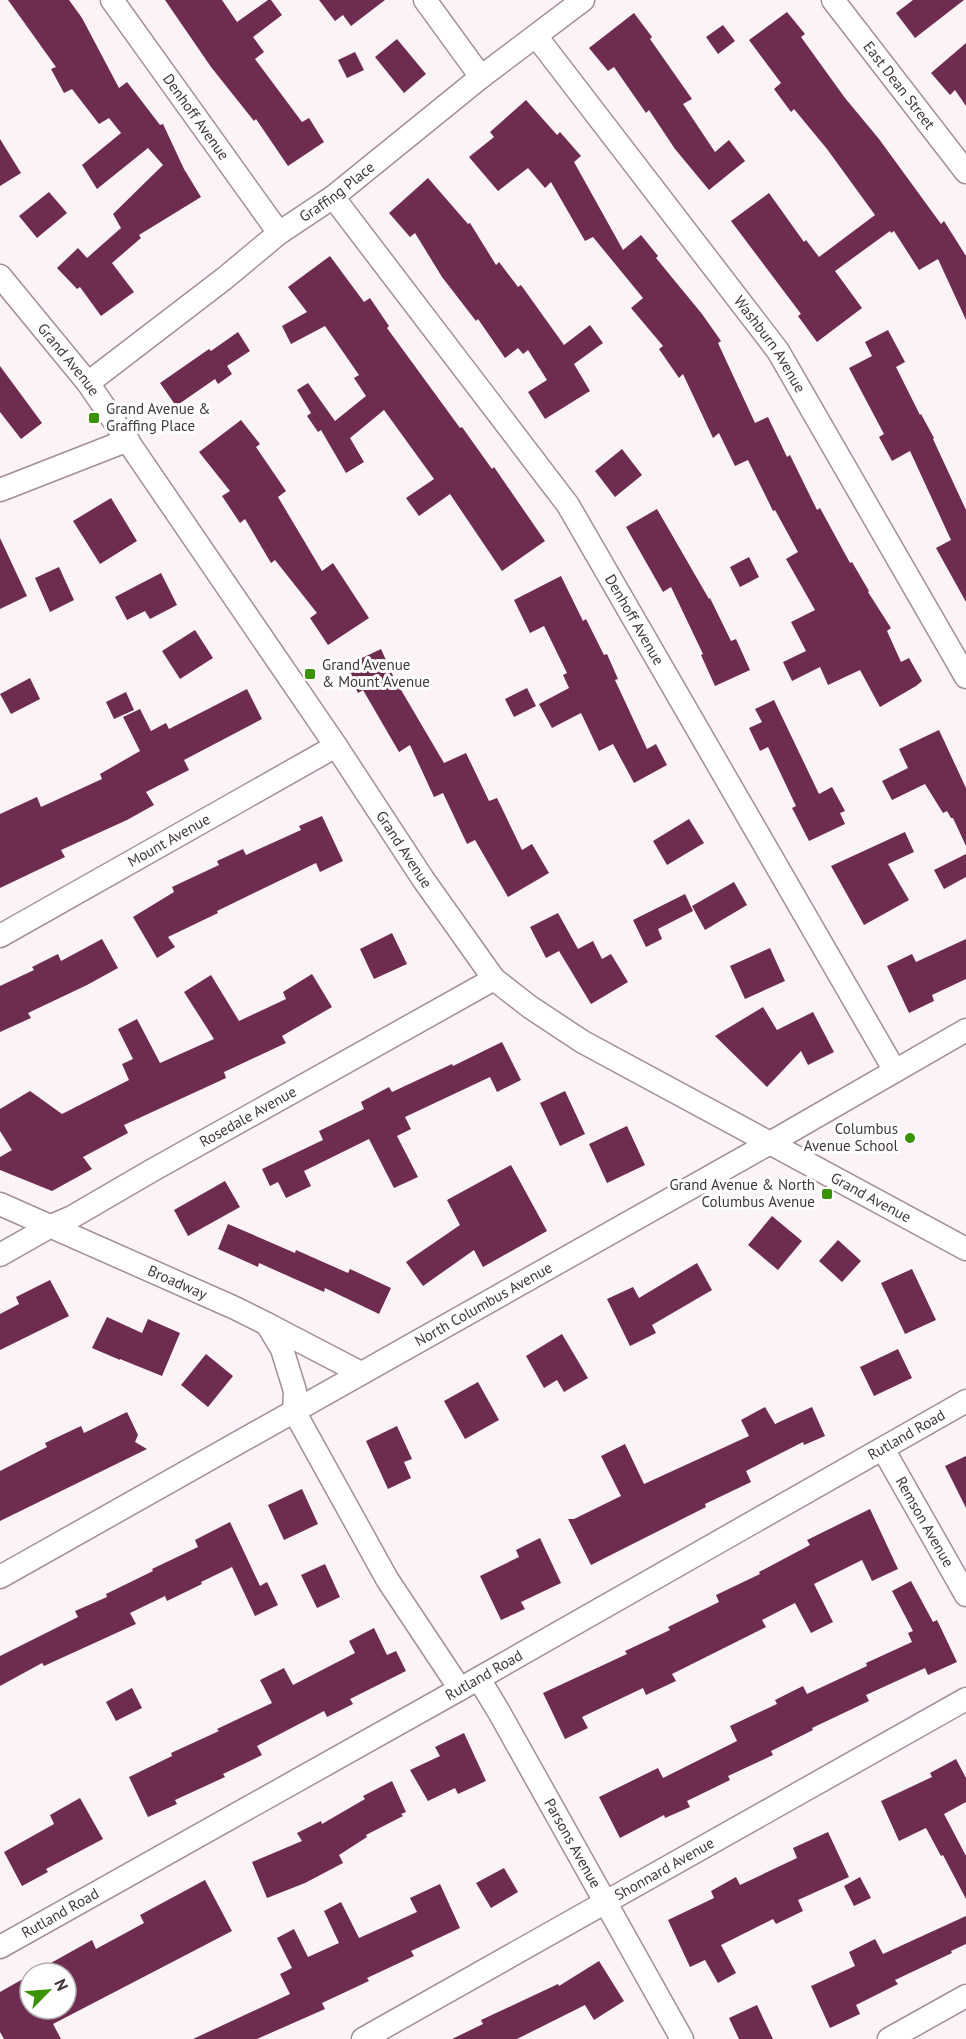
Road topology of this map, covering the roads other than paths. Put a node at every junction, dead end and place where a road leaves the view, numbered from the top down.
1 (112, 0) edge
2 (425, 0) edge
3 (584, 0) edge
4 (832, 0) edge
5 (536, 36) junction
6 (482, 77) junction
7 (966, 172) edge
8 (333, 197) junction
9 (279, 233) junction
10 (0, 276) edge
11 (88, 383) junction
12 (128, 440) junction
13 (0, 490) edge
14 (966, 676) edge
15 (336, 746) junction
16 (0, 936) edge
17 (494, 979) junction
18 (966, 1030) edge
19 (895, 1071) junction
20 (770, 1143) junction
21 (0, 1204) edge
22 (51, 1226) junction
23 (966, 1249) edge
24 (0, 1255) edge
25 (267, 1324) junction
26 (361, 1373) junction
27 (966, 1401) edge
28 (294, 1412) junction
29 (883, 1449) junction
30 (0, 1577) edge
31 (966, 1595) edge
32 (469, 1684) junction
33 (966, 1699) edge
34 (606, 1902) junction
35 (0, 1947) edge
36 (966, 1996) edge
37 (363, 2039) edge
38 (682, 2039) edge
39 (889, 2039) edge

1 - 9 street, Denhoff Avenue
2 - 6 street
3 - 5 street, Graffing Place
4 - 7 street, East Dean Street
5 - 6 street, Graffing Place
5 - 14 street, Washburn Avenue
6 - 8 street, Graffing Place
8 - 9 street, Graffing Place
8 - 19 street, Denhoff Avenue
9 - 11 street, Graffing Place
10 - 11 street, Grand Avenue
11 - 12 street, Grand Avenue
12 - 13 street
12 - 15 street, Grand Avenue
15 - 16 street, Mount Avenue
15 - 17 street, Grand Avenue
17 - 20 street, Grand Avenue
17 - 22 street, Rosedale Avenue
18 - 19 street, North Columbus Avenue
19 - 20 street, North Columbus Avenue
20 - 23 street, Grand Avenue
20 - 26 street, North Columbus Avenue
21 - 22 street, Broadway
22 - 24 street, Rosedale Avenue
22 - 25 street, Broadway
25 - 26 street, Broadway
25 - 28 street
26 - 28 street, North Columbus Avenue
27 - 29 street, Rutland Road
28 - 30 street, North Columbus Avenue
28 - 32 street, Parsons Avenue
29 - 31 street, Remson Avenue
29 - 32 street, Rutland Road
32 - 34 street, Parsons Avenue
32 - 35 street, Rutland Road
33 - 34 street, Shonnard Avenue
34 - 37 street, Shonnard Avenue
34 - 38 street, Parsons Avenue
36 - 39 street

